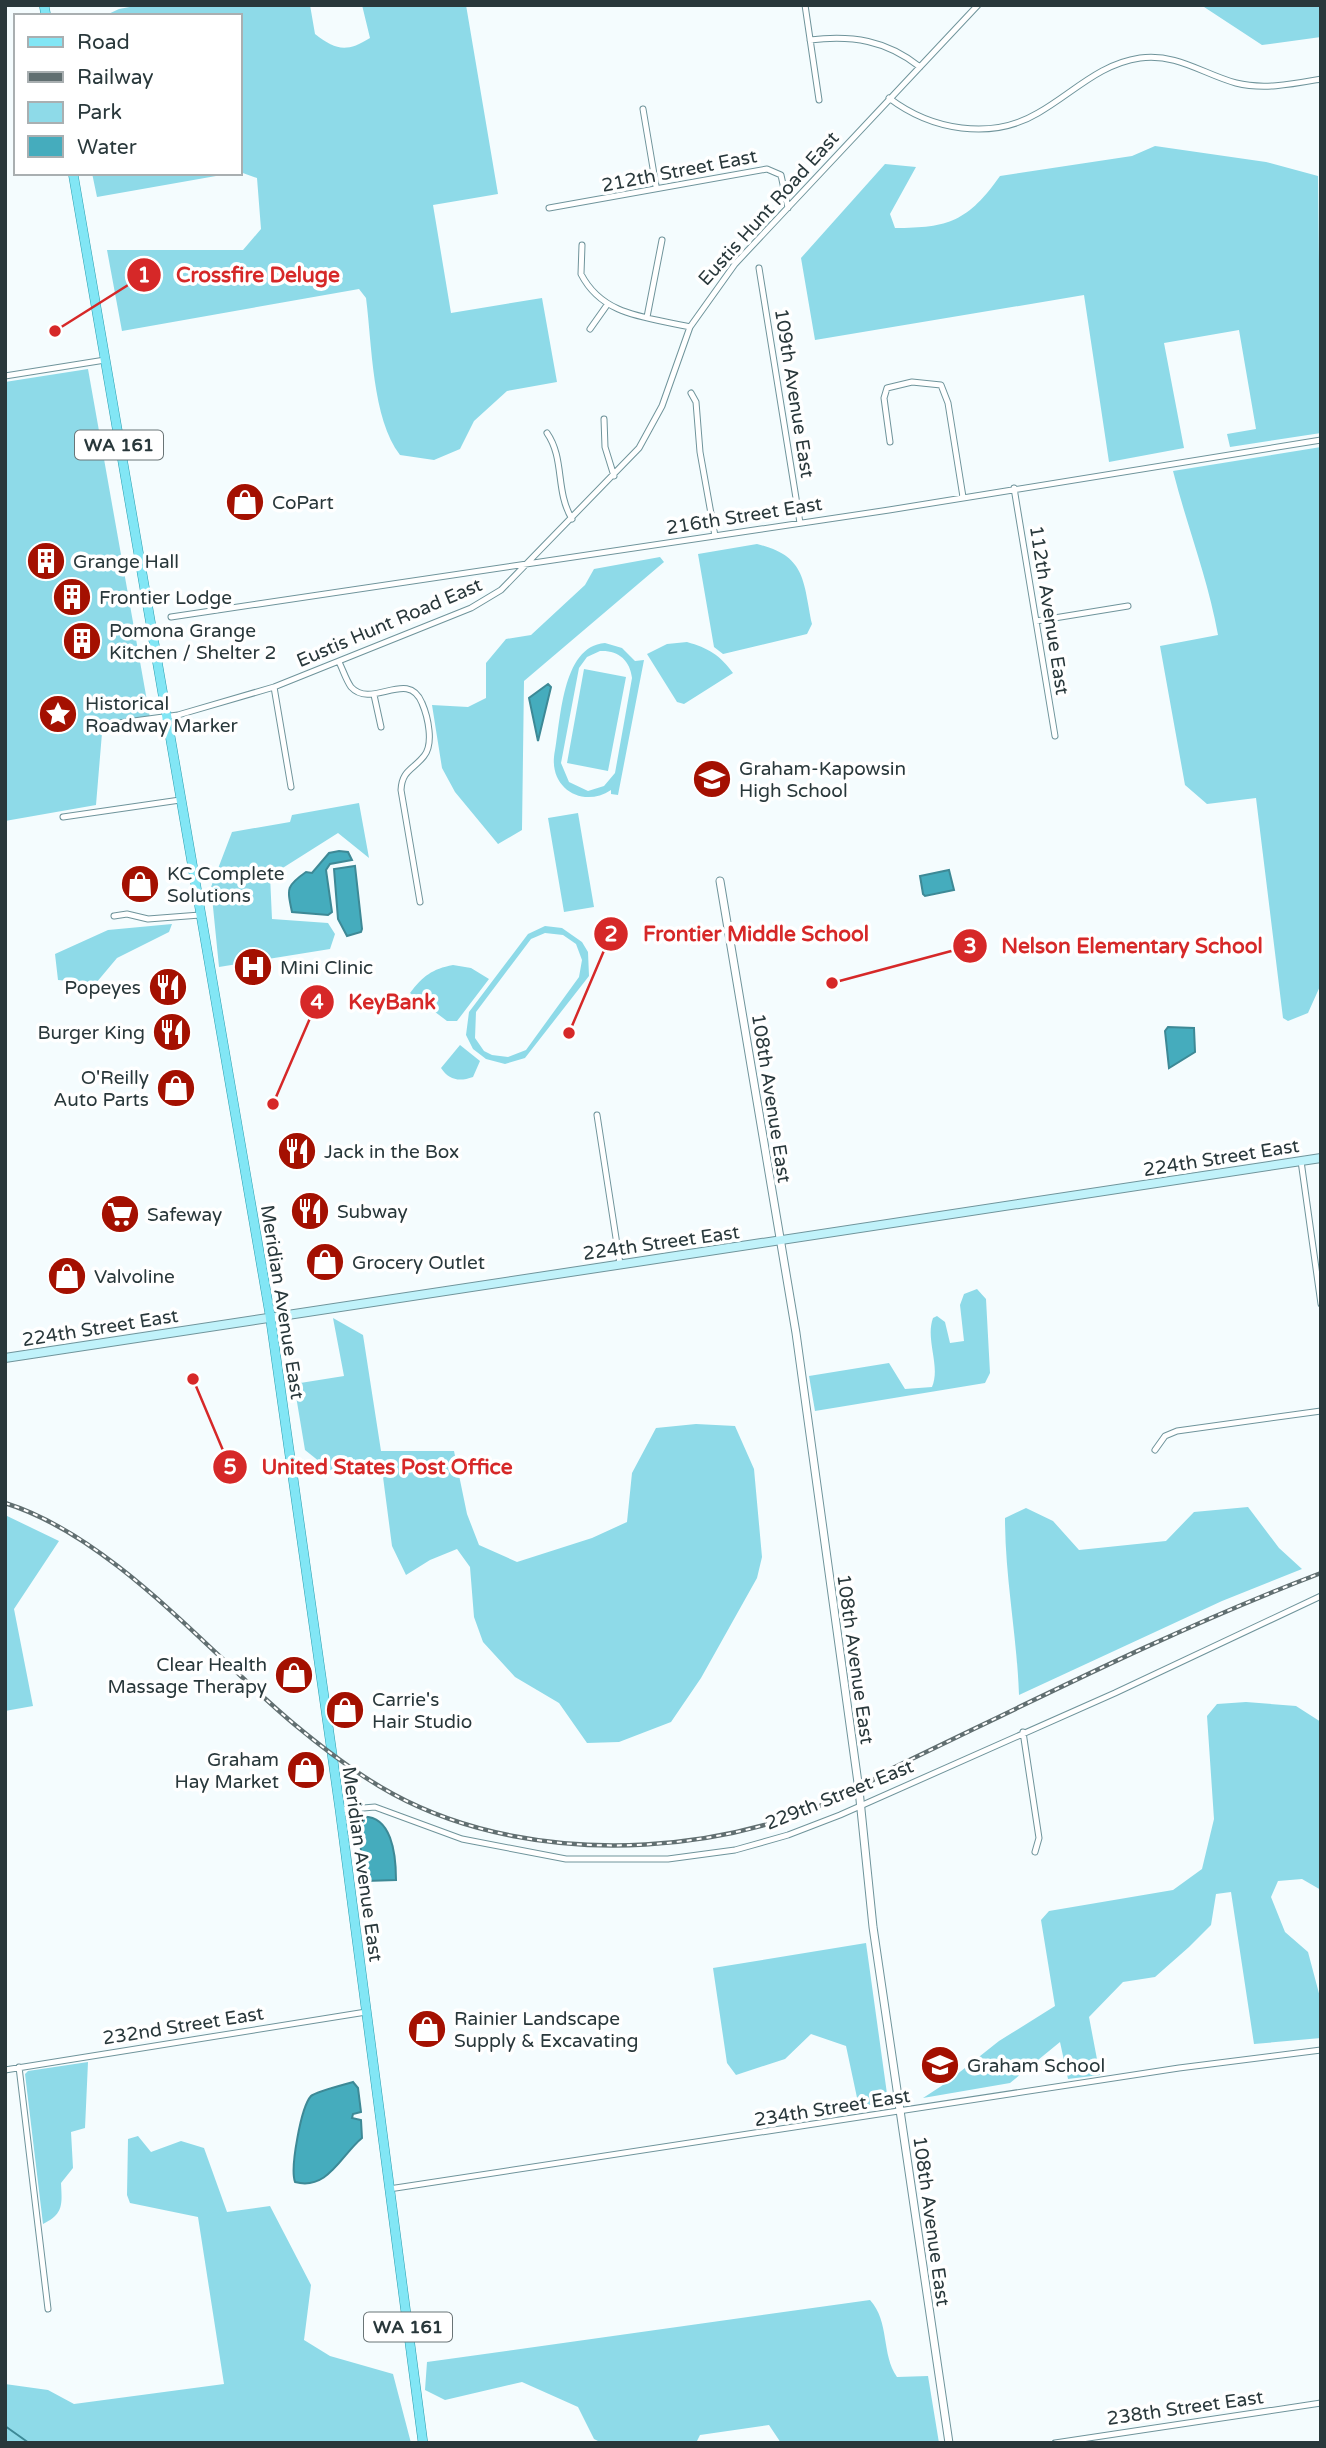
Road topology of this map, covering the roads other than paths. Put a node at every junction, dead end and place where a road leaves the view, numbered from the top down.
1 (805, 5) edge
2 (978, 5) edge
3 (810, 40) junction
4 (920, 67) junction
5 (1321, 79) edge
6 (889, 98) junction
7 (820, 100) dead end
8 (643, 109) dead end
9 (73, 175) edge
10 (656, 186) junction
11 (549, 208) dead end
12 (788, 208) junction
13 (662, 240) dead end
14 (582, 245) dead end
15 (760, 268) dead end
16 (607, 305) junction
17 (647, 317) junction
18 (690, 327) junction
19 (590, 329) dead end
20 (105, 360) junction
21 (5, 376) edge
22 (691, 393) dead end
23 (604, 419) dead end
24 (547, 433) dead end
25 (1321, 440) edge
26 (890, 442) dead end
27 (614, 476) junction
28 (1014, 488) junction
29 (963, 498) junction
30 (572, 519) junction
31 (800, 523) junction
32 (715, 536) junction
33 (528, 564) junction
34 (1128, 606) dead end
35 (171, 617) dead end
36 (1036, 621) junction
37 (339, 662) junction
38 (274, 687) junction
39 (374, 695) junction
40 (167, 717) junction
41 (119, 723) dead end
42 (382, 727) dead end
43 (1055, 736) dead end
44 (291, 787) dead end
45 (180, 800) junction
46 (63, 817) dead end
47 (720, 881) dead end
48 (420, 902) dead end
49 (200, 915) junction
50 (114, 916) dead end
51 (597, 1115) dead end
52 (1321, 1158) edge
53 (1301, 1161) junction
54 (779, 1240) junction
55 (620, 1264) junction
56 (1321, 1304) edge
57 (270, 1315) junction
58 (5, 1358) edge
59 (1321, 1411) edge
60 (1156, 1450) dead end
61 (1321, 1596) edge
62 (1023, 1732) junction
63 (860, 1806) junction
64 (340, 1810) junction
65 (1035, 1852) dead end
66 (366, 2012) junction
67 (1321, 2050) edge
68 (19, 2067) junction
69 (5, 2070) edge
70 (902, 2113) junction
71 (389, 2189) junction
72 (48, 2309) dead end
73 (1321, 2403) edge
74 (423, 2443) edge
75 (948, 2443) edge
76 (1055, 2443) edge

1 - 3 street
2 - 4 street, Eustis Hunt Road East
3 - 4 street
3 - 7 street
4 - 6 street, Eustis Hunt Road East
5 - 6 street
6 - 12 street, Eustis Hunt Road East
8 - 10 street
9 - 20 main road, Meridian Avenue East / WA 161
10 - 11 street, 212th Street East
10 - 12 street, 212th Street East
12 - 18 street, Eustis Hunt Road East
13 - 17 street
14 - 16 street
15 - 31 street, 109th Avenue East
16 - 17 street
16 - 19 street
17 - 18 street
18 - 27 street, Eustis Hunt Road East
20 - 21 street
20 - 40 main road, Meridian Avenue East / WA 161
22 - 32 street
23 - 27 street
24 - 30 street
25 - 28 street, 216th Street East
26 - 29 street
27 - 30 street, Eustis Hunt Road East
28 - 29 street, 216th Street East
28 - 36 street, 112th Avenue East
29 - 31 street, 216th Street East
30 - 33 street, Eustis Hunt Road East
31 - 32 street, 216th Street East
32 - 33 street, 216th Street East
33 - 35 street, 216th Street East
33 - 37 street, Eustis Hunt Road East
34 - 36 street
36 - 43 street, 112th Avenue East
37 - 38 street, Eustis Hunt Road East
37 - 39 street
38 - 40 street, Eustis Hunt Road East
38 - 44 street
39 - 42 street
39 - 48 street
40 - 41 street, Eustis Hunt Road East
40 - 45 main road, Meridian Avenue East / WA 161
45 - 46 street
45 - 49 main road, Meridian Avenue East / WA 161
47 - 54 street, 108th Avenue East
49 - 50 street
49 - 57 main road, Meridian Avenue East / WA 161
51 - 55 street
52 - 53 main road, 224th Street East
53 - 54 main road, 224th Street East
53 - 56 street
54 - 55 main road, 224th Street East
54 - 63 street, 108th Avenue East
55 - 57 main road, 224th Street East
57 - 58 main road, 224th Street East
57 - 64 main road, Meridian Avenue East / WA 161
59 - 60 street
61 - 62 street, 229th Street East
62 - 63 street, 229th Street East
62 - 65 street
63 - 64 street, 229th Street East
63 - 70 street, 108th Avenue East
64 - 66 main road, Meridian Avenue East / WA 161
66 - 68 street, 232nd Street East
66 - 71 main road, Meridian Avenue East / WA 161
67 - 70 street, 234th Street East
68 - 69 street, 232nd Street East
68 - 72 street
70 - 71 street, 234th Street East
70 - 75 street, 108th Avenue East
71 - 74 main road, Meridian Avenue East / WA 161
73 - 76 street, 238th Street East

